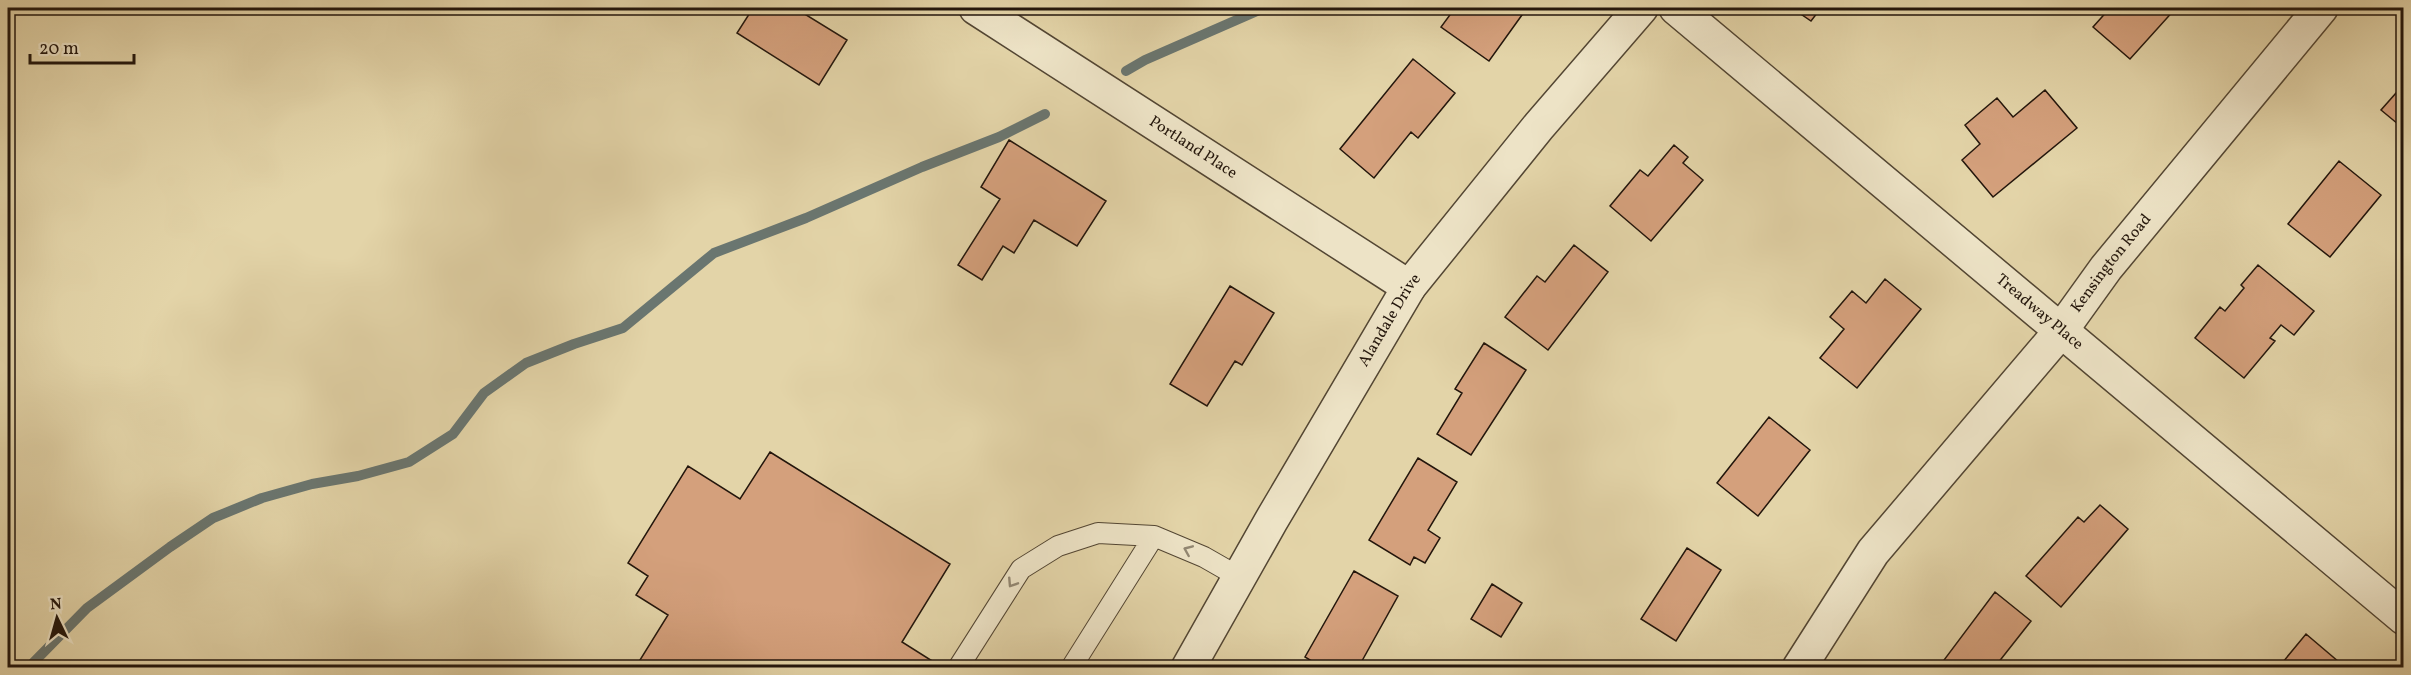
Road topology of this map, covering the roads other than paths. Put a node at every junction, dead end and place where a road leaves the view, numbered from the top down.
1 (976, 8) edge
2 (1641, 8) edge
3 (1676, 8) edge
4 (2321, 8) edge
5 (1409, 287) junction
6 (2060, 332) junction
7 (1154, 536) junction
8 (1239, 577) junction
9 (2403, 618) edge
10 (958, 668) edge
11 (1071, 668) edge
12 (1188, 668) edge
13 (1799, 668) edge

1 - 5 street, Portland Place
2 - 5 street, Alandale Drive
3 - 6 street, Treadway Place
4 - 6 street, Kensington Road
5 - 8 street, Alandale Drive
6 - 9 street, Treadway Place
6 - 13 street, Kensington Road
8 -> 7 lane
7 -> 10 lane
7 - 11 lane
8 - 12 street, Alandale Drive

